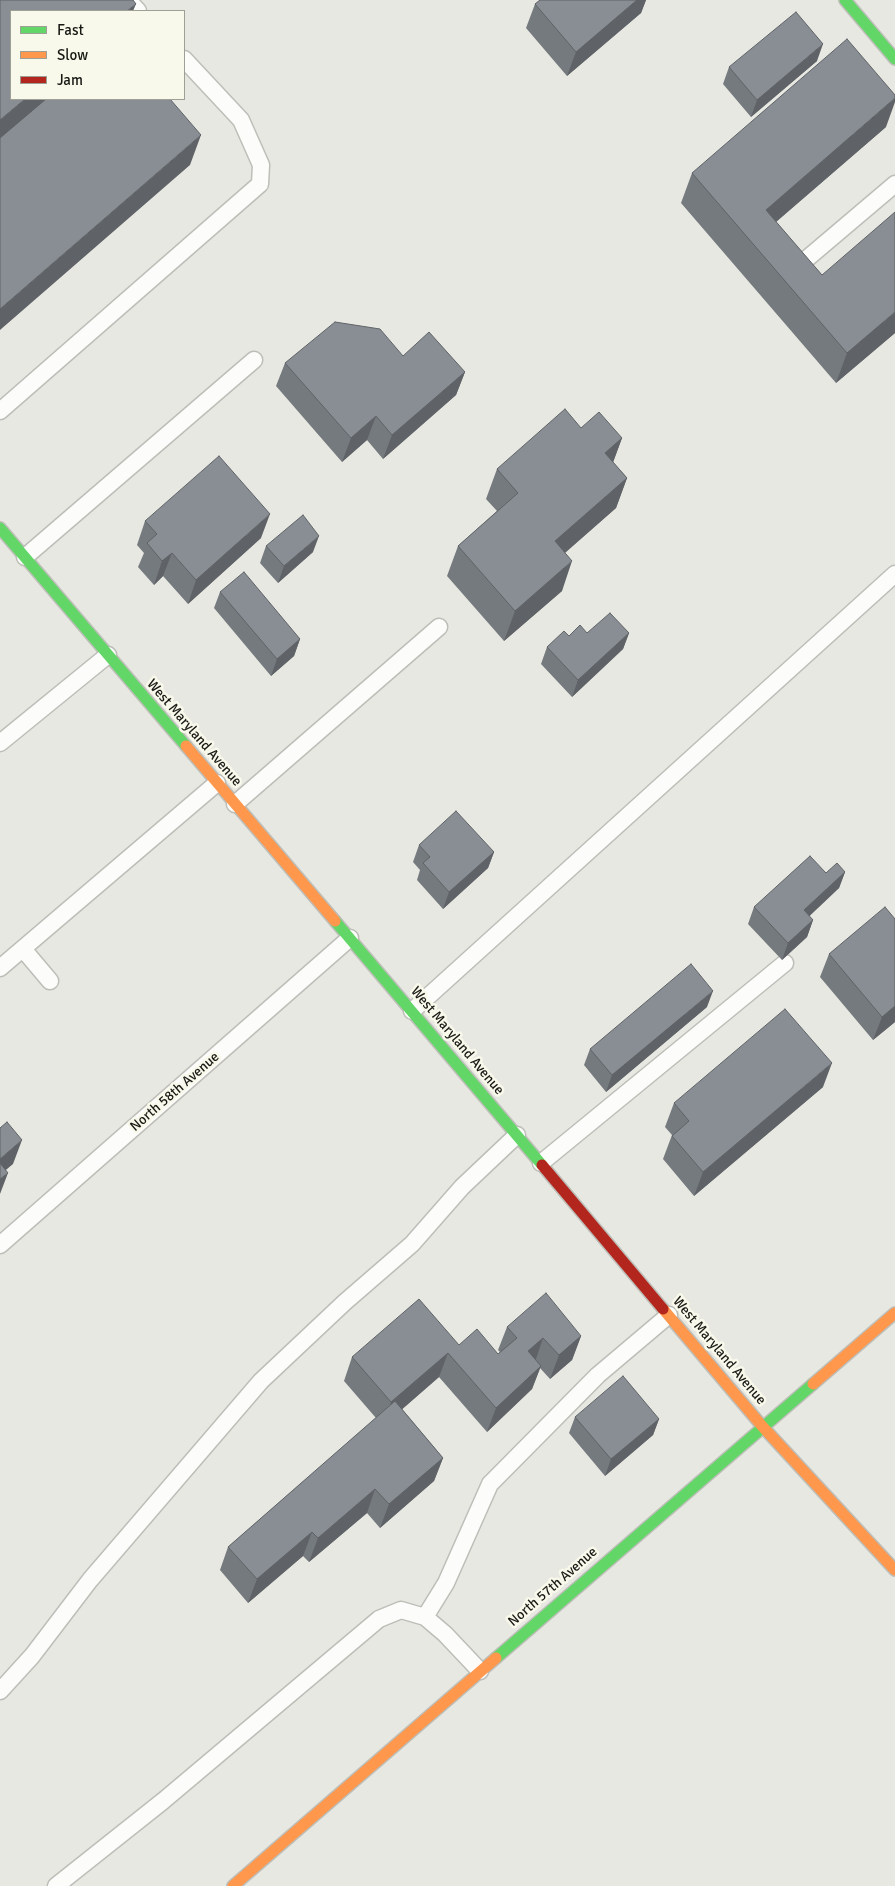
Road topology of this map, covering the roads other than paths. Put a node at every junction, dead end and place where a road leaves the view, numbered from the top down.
1 (128, 0) edge
2 (845, 0) edge
3 (137, 10) edge
4 (895, 59) edge
5 (185, 60) edge
6 (895, 184) edge
7 (803, 262) edge
8 (254, 360) dead end
9 (0, 411) edge
10 (1, 532) edge
11 (25, 557) junction
12 (895, 574) edge
13 (439, 627) dead end
14 (108, 655) junction
15 (0, 743) edge
16 (217, 783) junction
17 (235, 804) junction
18 (350, 938) junction
19 (23, 949) junction
20 (786, 963) dead end
21 (0, 968) edge
22 (50, 981) dead end
23 (412, 1011) junction
24 (517, 1135) junction
25 (541, 1163) junction
26 (0, 1245) edge
27 (895, 1313) edge
28 (669, 1315) junction
29 (762, 1426) junction
30 (895, 1570) edge
31 (425, 1617) junction
32 (480, 1671) junction
33 (0, 1690) edge
34 (56, 1886) edge
35 (233, 1886) edge

1 - 3 lane
2 - 4 street
5 - 9 lane
6 - 7 lane
8 - 11 lane
10 - 11 street, West Maryland Avenue
11 - 14 street, West Maryland Avenue
12 - 23 lane
13 - 17 lane
14 - 15 lane
14 - 16 street, West Maryland Avenue
16 - 17 street, West Maryland Avenue
16 - 19 lane
17 - 18 street, West Maryland Avenue
18 - 23 street, West Maryland Avenue
18 - 26 lane, North 58th Avenue
19 - 21 lane
19 - 22 lane
20 - 25 lane
23 - 24 street, West Maryland Avenue
24 - 25 street, West Maryland Avenue
24 - 33 lane
25 - 28 street, West Maryland Avenue
27 - 29 street, North 57th Avenue
28 - 29 street, West Maryland Avenue
28 - 31 lane
29 - 30 street, West Maryland Avenue
29 - 32 street, North 57th Avenue
31 - 32 lane
31 - 34 lane
32 - 35 street, North 57th Avenue

